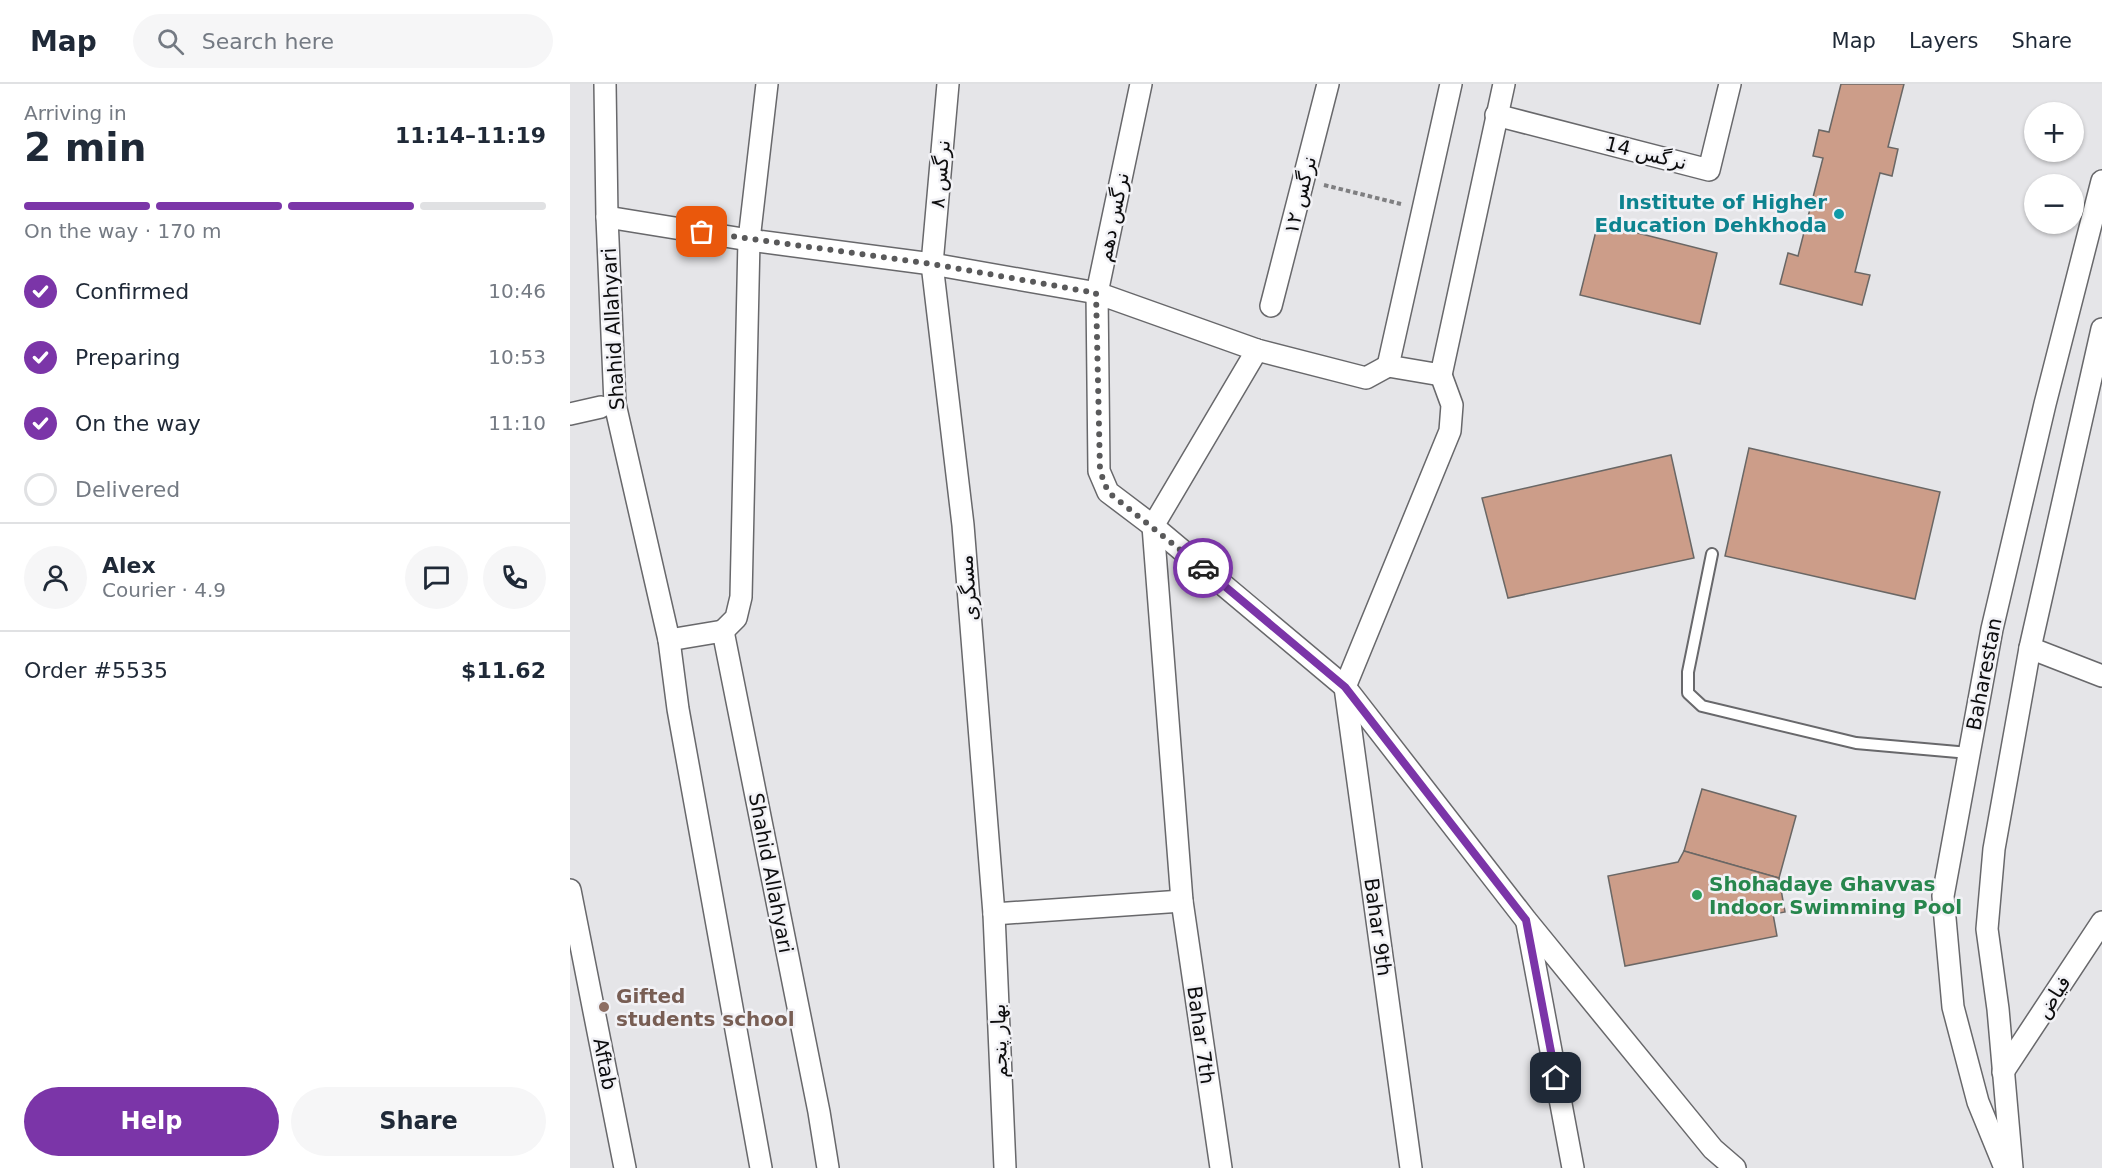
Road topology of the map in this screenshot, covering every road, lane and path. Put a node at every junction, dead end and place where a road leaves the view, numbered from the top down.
1 (605, 84) edge
2 (767, 84) edge
3 (948, 84) edge
4 (1141, 84) edge
5 (1328, 84) edge
6 (1451, 84) edge
7 (1504, 84) edge
8 (1730, 84) edge
9 (1496, 115) junction
10 (1304, 180) junction
11 (2102, 181) edge
12 (1422, 209) junction
13 (607, 217) junction
14 (749, 240) junction
15 (932, 264) junction
16 (1096, 293) junction
17 (1271, 306) dead end
18 (2102, 329) edge
19 (1257, 350) junction
20 (1389, 366) junction
21 (1441, 375) junction
22 (601, 407) dead end
23 (570, 414) edge
24 (1154, 526) junction
25 (1712, 554) dead end
26 (723, 631) junction
27 (669, 640) junction
28 (2030, 648) junction
29 (2102, 676) edge
30 (1345, 687) junction
31 (1969, 753) junction
32 (570, 890) edge
33 (1182, 901) junction
34 (994, 914) junction
35 (1526, 920) junction
36 (2102, 922) edge
37 (2003, 1072) junction
38 (625, 1168) edge
39 (761, 1168) edge
40 (828, 1168) edge
41 (1005, 1168) edge
42 (1221, 1168) edge
43 (1411, 1168) edge
44 (1573, 1168) edge
45 (1735, 1168) edge
46 (2006, 1168) edge
47 (2012, 1168) edge

1 - 13 street, Shahid Allahyari
2 - 14 street
3 - 15 street, نرگس ۸
4 - 16 street, نرگس دهم
5 - 10 street, نرگس ۱۲
6 - 12 street
7 - 9 street
8 - 9 street, نرگس 14
9 - 21 street
10 - 12 path
10 - 17 street, نرگس ۱۲
11 - 31 street, Baharestan
12 - 20 street
13 - 14 street
13 - 27 street, Shahid Allahyari
14 - 15 street
14 - 26 street
15 - 16 street
15 - 34 street, مسگری
16 - 19 street
16 - 24 street, نرگس دهم
18 - 28 street, Baharestan
19 - 20 street
19 - 24 street
20 - 21 street
21 - 30 street
22 - 23 street
24 - 30 street, نرگس دهم
24 - 33 street, Bahar 7th
25 - 31 lane
26 - 27 street
26 - 40 street, Shahid Allahyari
27 - 39 street, Shahid Allahyari
28 - 29 street
28 - 37 street, Baharestan
30 - 35 street, نرگس دهم
30 - 43 street, Bahar 9th
31 - 46 street, Baharestan
32 - 38 street, Aftab
33 - 34 street
33 - 42 street, Bahar 7th
34 - 41 street, بهار پنجم
35 - 44 street
35 - 45 street, نرگس دهم
36 - 37 street, فیاض
37 - 47 street, Baharestan

